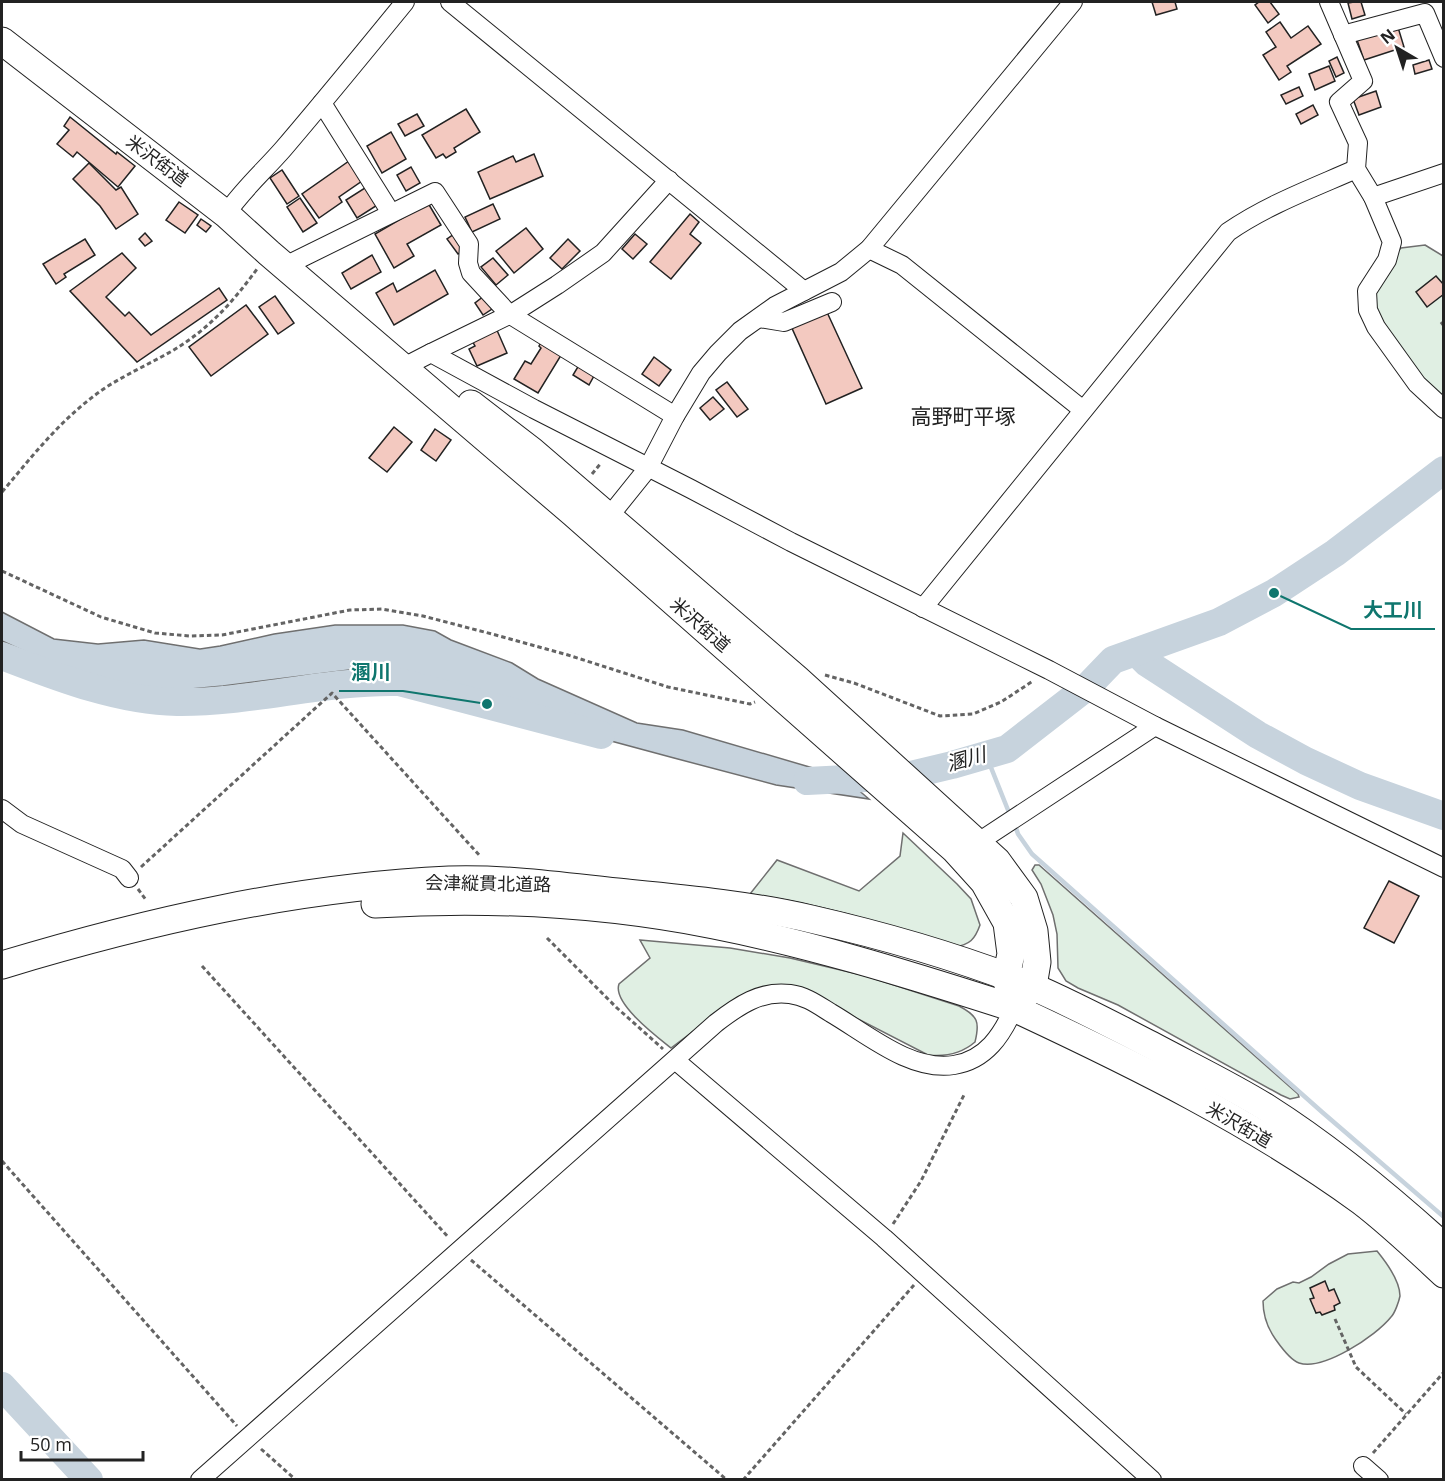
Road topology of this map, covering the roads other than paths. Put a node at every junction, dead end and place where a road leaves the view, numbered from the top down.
1 (405, 2) edge
2 (450, 2) edge
3 (1073, 2) edge
4 (1329, 2) edge
5 (1343, 35) junction
6 (2, 41) edge
7 (1443, 58) edge
8 (322, 103) junction
9 (1356, 169) junction
10 (1443, 173) edge
11 (669, 180) junction
12 (1373, 197) junction
13 (391, 213) junction
14 (226, 214) junction
15 (869, 249) junction
16 (277, 260) junction
17 (804, 291) junction
18 (832, 302) dead end
19 (509, 314) junction
20 (759, 318) junction
21 (415, 361) junction
22 (1443, 409) edge
23 (1083, 410) junction
24 (675, 416) junction
25 (648, 468) junction
26 (602, 525) junction
27 (923, 608) junction
28 (1155, 726) junction
29 (850, 743) junction
30 (2, 809) edge
31 (968, 843) junction
32 (1443, 868) edge
33 (129, 878) road end
34 (2, 965) edge
35 (1006, 977) junction
36 (2, 978) edge
37 (1032, 987) junction
38 (1014, 1008) junction
39 (675, 1060) junction
40 (1443, 1247) edge
41 (1443, 1274) edge
42 (1363, 1466) road end
43 (200, 1479) edge
44 (1152, 1479) edge
45 (1379, 1479) edge

1 - 8 street
2 - 11 street
3 - 15 street
4 - 5 street
5 - 7 street
5 - 9 street
6 - 14 highway, 米沢街道
8 - 13 street
8 - 14 street
9 - 12 street
9 - 23 street
10 - 12 street
11 - 17 street
11 - 19 street
12 - 22 street
13 - 16 street
13 - 19 street
14 - 16 highway, 米沢街道
15 - 17 street
15 - 23 street
16 - 21 highway, 米沢街道
17 - 20 street
18 - 20 street
19 - 21 street
19 - 24 street
20 - 24 street
21 - 25 street
21 - 26 highway, 米沢街道
23 - 27 street
24 - 25 street
25 - 26 street
25 - 27 street
26 - 29 highway, 米沢街道
26 - 29 highway, 米沢街道
27 - 28 street
28 - 31 street
28 - 32 street
29 - 31 highway, 米沢街道
30 - 33 street
31 - 35 highway, 米沢街道
31 - 37 highway, 米沢街道
34 - 35 highway, 会津縦貫北道路
35 - 37 highway, 会津縦貫北道路
35 - 38 highway, 米沢街道
36 - 38 highway, 会津縦貫北道路
37 - 38 highway
37 - 40 highway, 米沢街道
38 - 39 street
38 - 41 highway, 米沢街道
39 - 43 street
39 - 44 street
42 - 45 street

